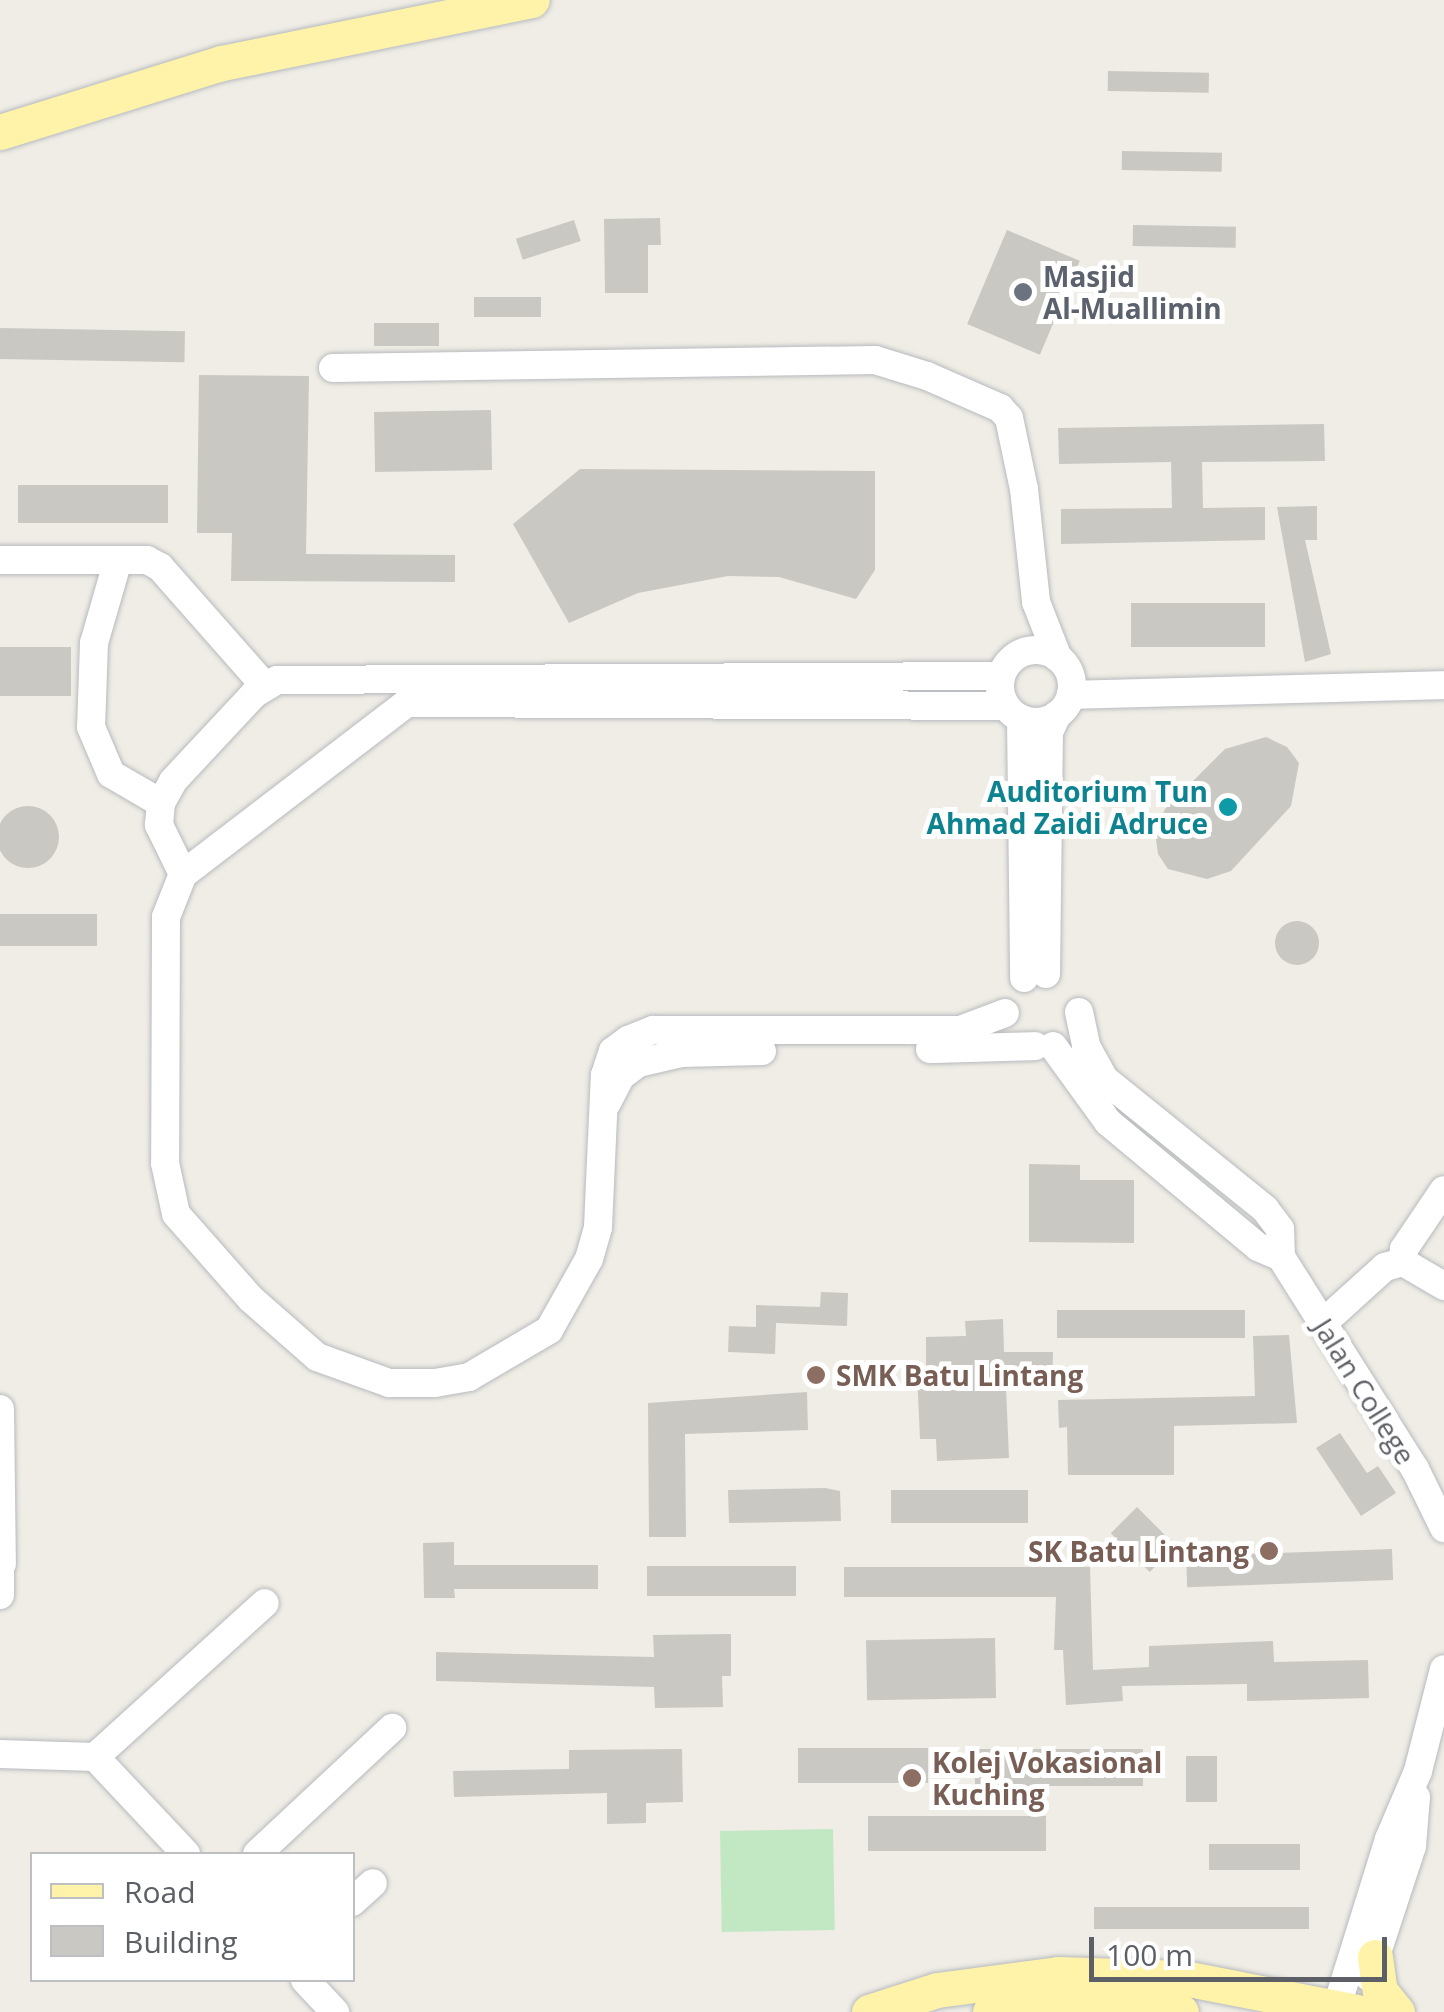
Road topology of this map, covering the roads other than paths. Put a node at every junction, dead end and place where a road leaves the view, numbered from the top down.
1 (532, 0) edge
2 (0, 132) edge
3 (333, 368) dead end
4 (0, 560) edge
5 (118, 560) junction
6 (1036, 602) junction
7 (1023, 653) junction
8 (1001, 676) junction
9 (451, 680) junction
10 (1063, 684) junction
11 (1444, 685) edge
12 (264, 686) junction
13 (641, 688) junction
14 (408, 703) junction
15 (1013, 713) junction
16 (162, 803) junction
17 (183, 874) junction
18 (1035, 976) junction
19 (1079, 1012) junction
20 (1004, 1013) junction
21 (1044, 1046) junction
22 (603, 1114) junction
23 (1444, 1190) edge
24 (1280, 1257) junction
25 (1403, 1262) junction
26 (1444, 1286) edge
27 (1323, 1323) junction
28 (0, 1409) edge
29 (1444, 1528) edge
30 (1, 1564) edge
31 (0, 1595) edge
32 (265, 1602) dead end
33 (1444, 1669) edge
34 (392, 1728) dead end
35 (1434, 1744) edge
36 (0, 1754) edge
37 (96, 1757) junction
38 (1400, 1842) junction
39 (184, 1852) edge
40 (260, 1852) edge
41 (1375, 1958) junction
42 (307, 1982) edge
43 (1131, 2009) edge
44 (1347, 2011) edge
45 (335, 2012) edge
46 (870, 2012) edge
47 (990, 2012) edge
48 (1181, 2012) edge
49 (1396, 2012) edge

1 - 2 main road
3 - 6 street
4 - 5 street
5 - 12 street
5 - 16 street
6 - 7 street
6 - 10 street
7 - 8 street
7 - 10 street
8 - 13 street
8 - 15 street
9 - 12 street
9 - 13 street
9 - 14 street
10 - 11 street
10 - 15 street
10 - 18 street
12 - 16 street
13 - 14 street
13 - 15 street
14 - 17 street
15 - 18 street
16 - 17 street
17 - 22 street
18 - 19 street
18 - 20 street
19 - 21 street
19 - 24 street
20 - 21 street
20 - 22 street
21 - 22 street
21 - 24 street
23 - 25 street
24 - 27 street, Jalan College
25 - 26 street
25 - 27 street
27 - 29 street, Jalan College
28 - 30 street
30 - 31 street
32 - 37 street
33 - 35 street
34 - 40 street
35 - 38 street
36 - 37 street
37 - 39 street
38 - 41 street
38 - 44 street
41 - 44 street
41 - 49 main road
42 - 45 street
43 - 47 main road
43 - 48 main road
44 - 46 main road

